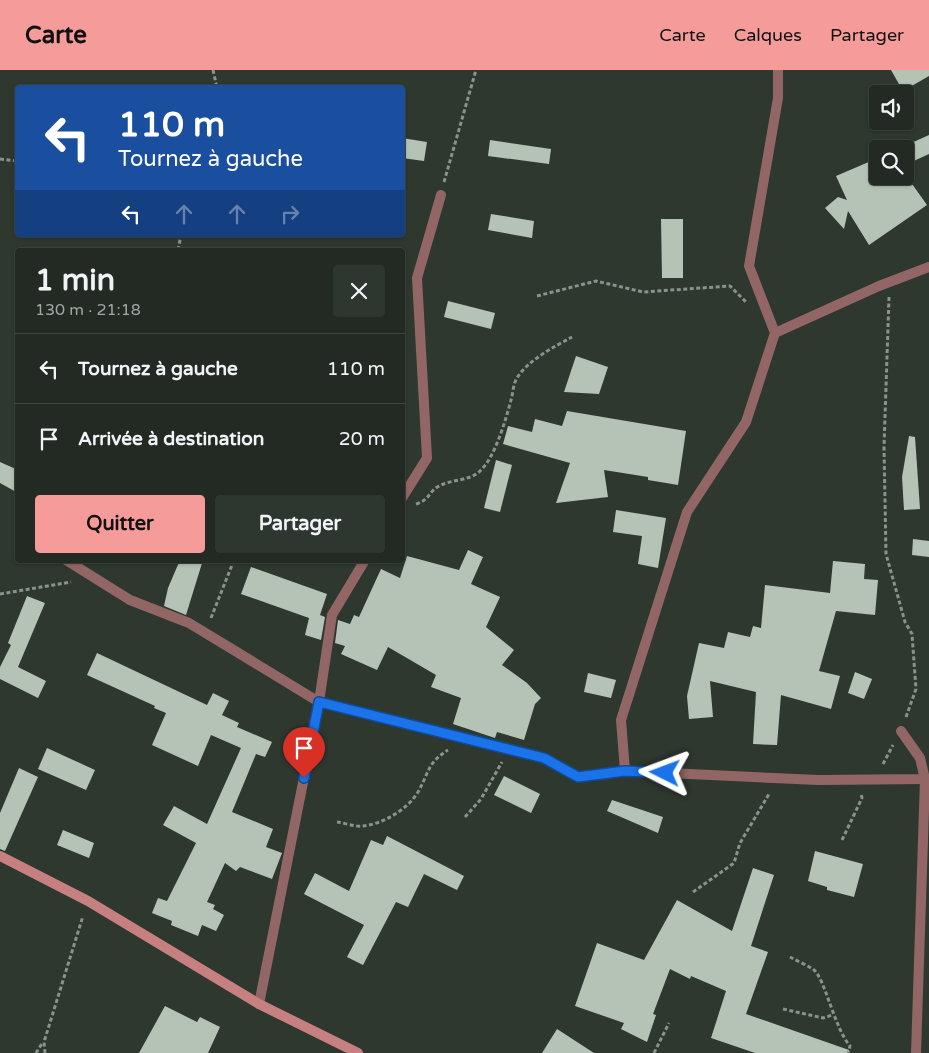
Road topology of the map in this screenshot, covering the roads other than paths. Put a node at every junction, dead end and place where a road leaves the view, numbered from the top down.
1 (778, 70) edge
2 (441, 195) road end
3 (929, 267) edge
4 (776, 334) junction
5 (406, 502) edge
6 (71, 563) edge
7 (363, 563) edge
8 (319, 702) junction
9 (901, 731) road end
10 (625, 771) junction
11 (927, 779) edge
12 (0, 856) edge
13 (259, 1004) junction
14 (358, 1053) edge
15 (916, 1053) edge

1 - 4 street
2 - 5 street
3 - 4 street
4 - 10 street
6 - 8 street
7 - 8 street
8 - 10 street
8 - 13 street
9 - 11 street
10 - 11 street
11 - 15 street
12 - 13 main road
13 - 14 main road

